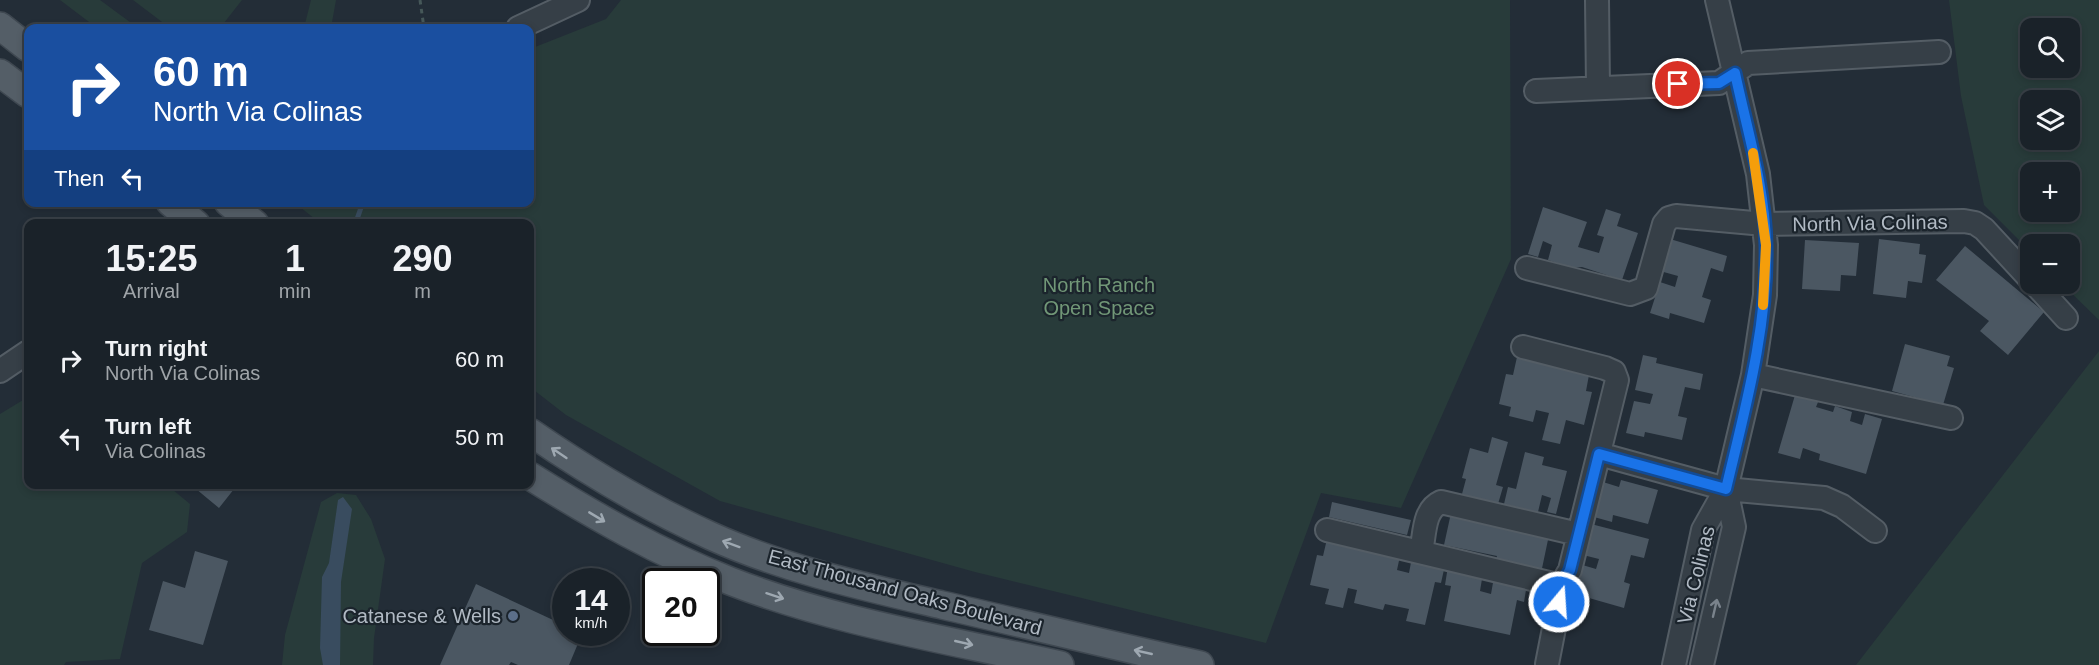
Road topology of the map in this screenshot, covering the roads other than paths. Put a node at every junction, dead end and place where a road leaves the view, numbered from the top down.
1 (578, 0) edge
2 (1597, 0) edge
3 (1717, 0) edge
4 (527, 24) edge
5 (0, 26) edge
6 (24, 45) edge
7 (1939, 52) dead end
8 (0, 73) edge
9 (1735, 73) junction
10 (1598, 87) junction
11 (24, 91) edge
12 (1536, 91) dead end
13 (234, 207) edge
14 (249, 219) edge
15 (1764, 224) junction
16 (1527, 267) dead end
17 (2020, 268) edge
18 (2043, 294) edge
19 (2066, 318) dead end
20 (1523, 347) dead end
21 (24, 355) edge
22 (0, 371) edge
23 (1753, 375) junction
24 (1951, 418) dead end
25 (534, 435) edge
26 (1599, 454) junction
27 (534, 478) edge
28 (1726, 489) junction
29 (1327, 530) dead end
30 (1875, 531) dead end
31 (1578, 534) junction
32 (1421, 552) junction
33 (732, 582) junction
34 (1563, 582) junction
35 (904, 596) junction
36 (1547, 664) edge
37 (1060, 665) edge
38 (1200, 665) edge
39 (1674, 665) edge
40 (1702, 665) edge

1 - 4 street
2 - 10 street
3 - 9 street, Via Colinas
5 - 6 main road
7 - 9 street
8 - 11 main road
9 - 10 street
9 - 15 street, Via Colinas
10 - 12 street
13 - 14 main road
15 - 16 street, North Via Colinas
15 - 17 street, North Via Colinas
15 - 23 street, Via Colinas
18 - 19 street
20 - 26 street
21 - 22 street
23 - 24 street
23 - 28 street, Via Colinas
35 -> 25 main road, East Thousand Oaks Boulevard
26 - 28 street
26 - 31 street
27 -> 33 main road, East Thousand Oaks Boulevard
28 - 30 street
28 - 39 street, Via Colinas
40 -> 28 street, Via Colinas
29 - 32 street
31 - 32 street
31 - 34 street
32 - 34 street
33 - 35 main road
33 -> 37 main road, East Thousand Oaks Boulevard
34 - 36 street
38 -> 35 main road, East Thousand Oaks Boulevard

